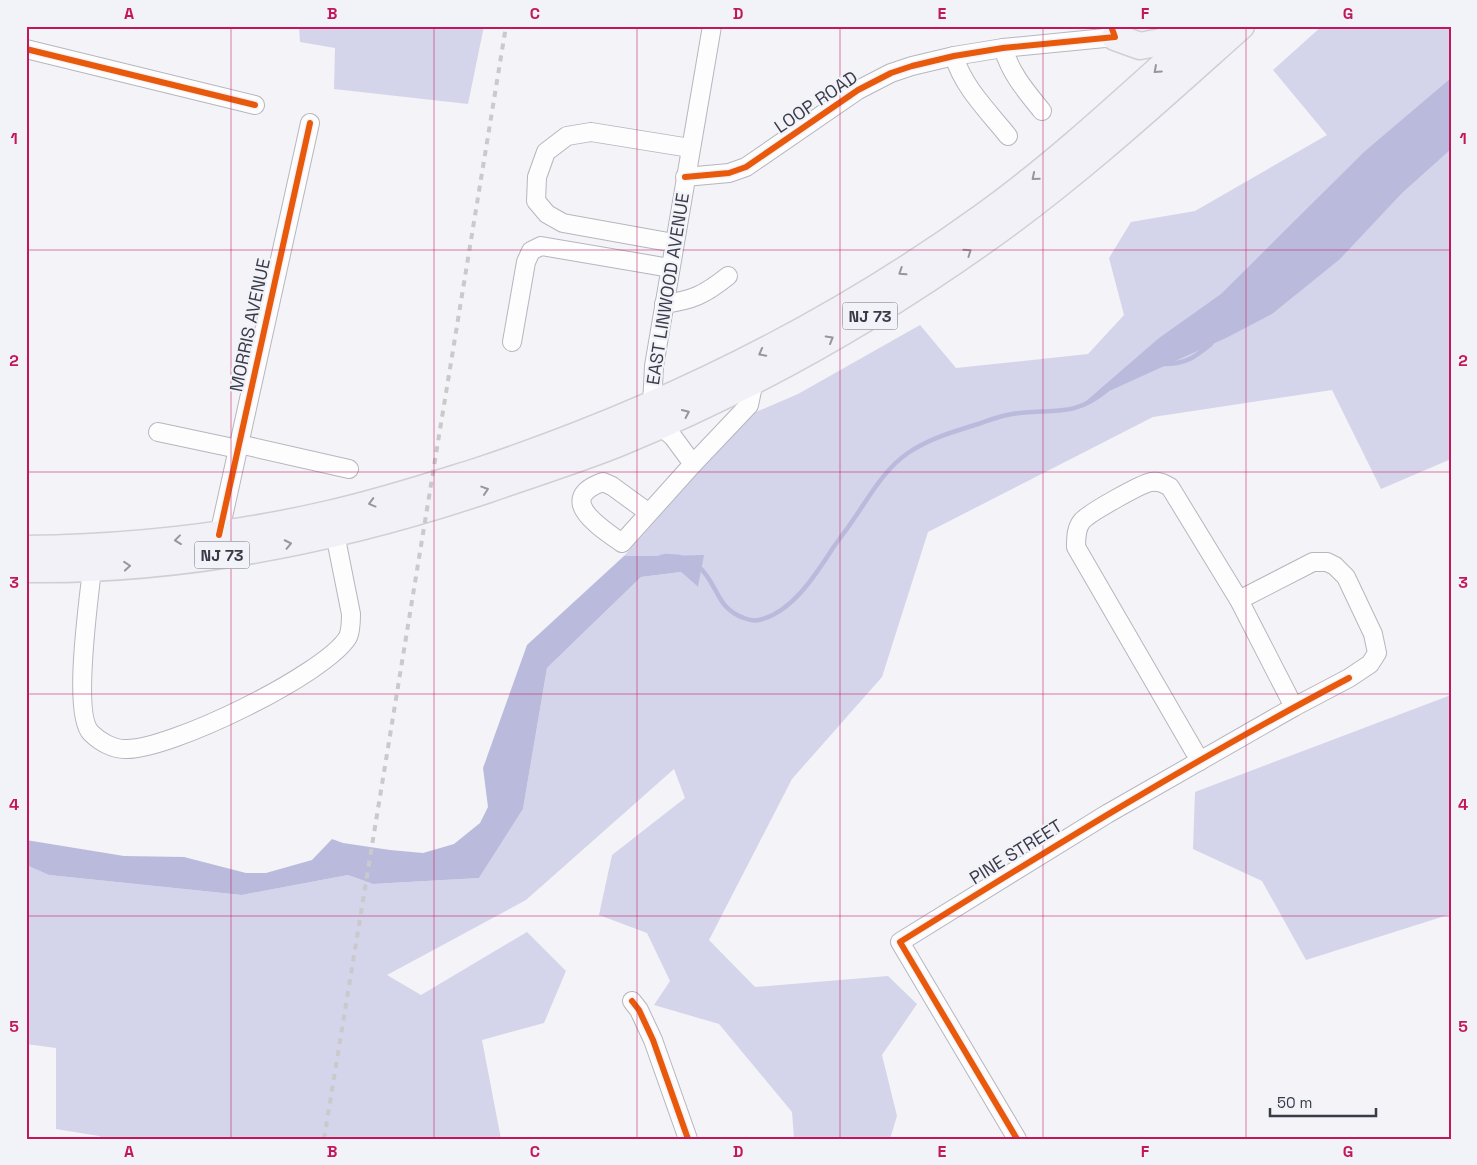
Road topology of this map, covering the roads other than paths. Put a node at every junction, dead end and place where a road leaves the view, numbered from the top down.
1 (712, 26) edge
2 (1196, 26) edge
3 (1207, 26) edge
4 (1241, 26) edge
5 (1113, 32) edge
6 (1003, 48) junction
7 (26, 49) edge
8 (954, 56) junction
9 (256, 105) dead end
10 (1042, 111) dead end
11 (310, 123) dead end
12 (1008, 136) dead end
13 (690, 148) junction
14 (685, 177) junction
15 (674, 243) junction
16 (670, 268) junction
17 (728, 276) dead end
18 (664, 304) junction
19 (512, 342) dead end
20 (754, 381) junction
21 (656, 415) junction
22 (158, 432) dead end
23 (239, 447) junction
24 (693, 464) junction
25 (349, 469) dead end
26 (649, 513) dead end
27 (219, 534) junction
28 (335, 534) junction
29 (26, 549) edge
30 (92, 569) junction
31 (26, 570) edge
32 (1239, 600) junction
33 (1294, 707) junction
34 (1200, 762) junction
35 (632, 1001) dead end
36 (688, 1139) edge
37 (1017, 1139) edge

1 - 13 street, EAST LINWOOD AVENUE
2 - 5 highway
3 -> 21 highway, NJ 73
20 -> 4 highway, NJ 73
5 - 6 street, LOOP ROAD
6 - 8 street, LOOP ROAD
6 - 10 street
7 - 9 street
8 - 12 street
8 - 14 street, LOOP ROAD
11 - 23 street, MORRIS AVENUE
13 - 14 street, EAST LINWOOD AVENUE
13 - 15 street
14 - 15 street, EAST LINWOOD AVENUE
15 - 16 street, EAST LINWOOD AVENUE
16 - 18 street, EAST LINWOOD AVENUE
16 - 19 street
17 - 18 street
18 - 21 street, EAST LINWOOD AVENUE
21 -> 20 highway, NJ 73
20 - 24 street
21 - 24 street
21 -> 27 highway, NJ 73
28 -> 21 highway, NJ 73
22 - 23 street
23 - 25 street
23 - 27 street, MORRIS AVENUE
24 - 26 street
27 -> 29 highway, NJ 73
30 -> 28 highway, NJ 73
28 - 30 street
30 - 31 highway, NJ 73
32 - 33 street
32 - 33 street, PINE STREET
32 - 34 street
33 - 34 street, PINE STREET
34 - 37 street, PINE STREET
35 - 36 street

